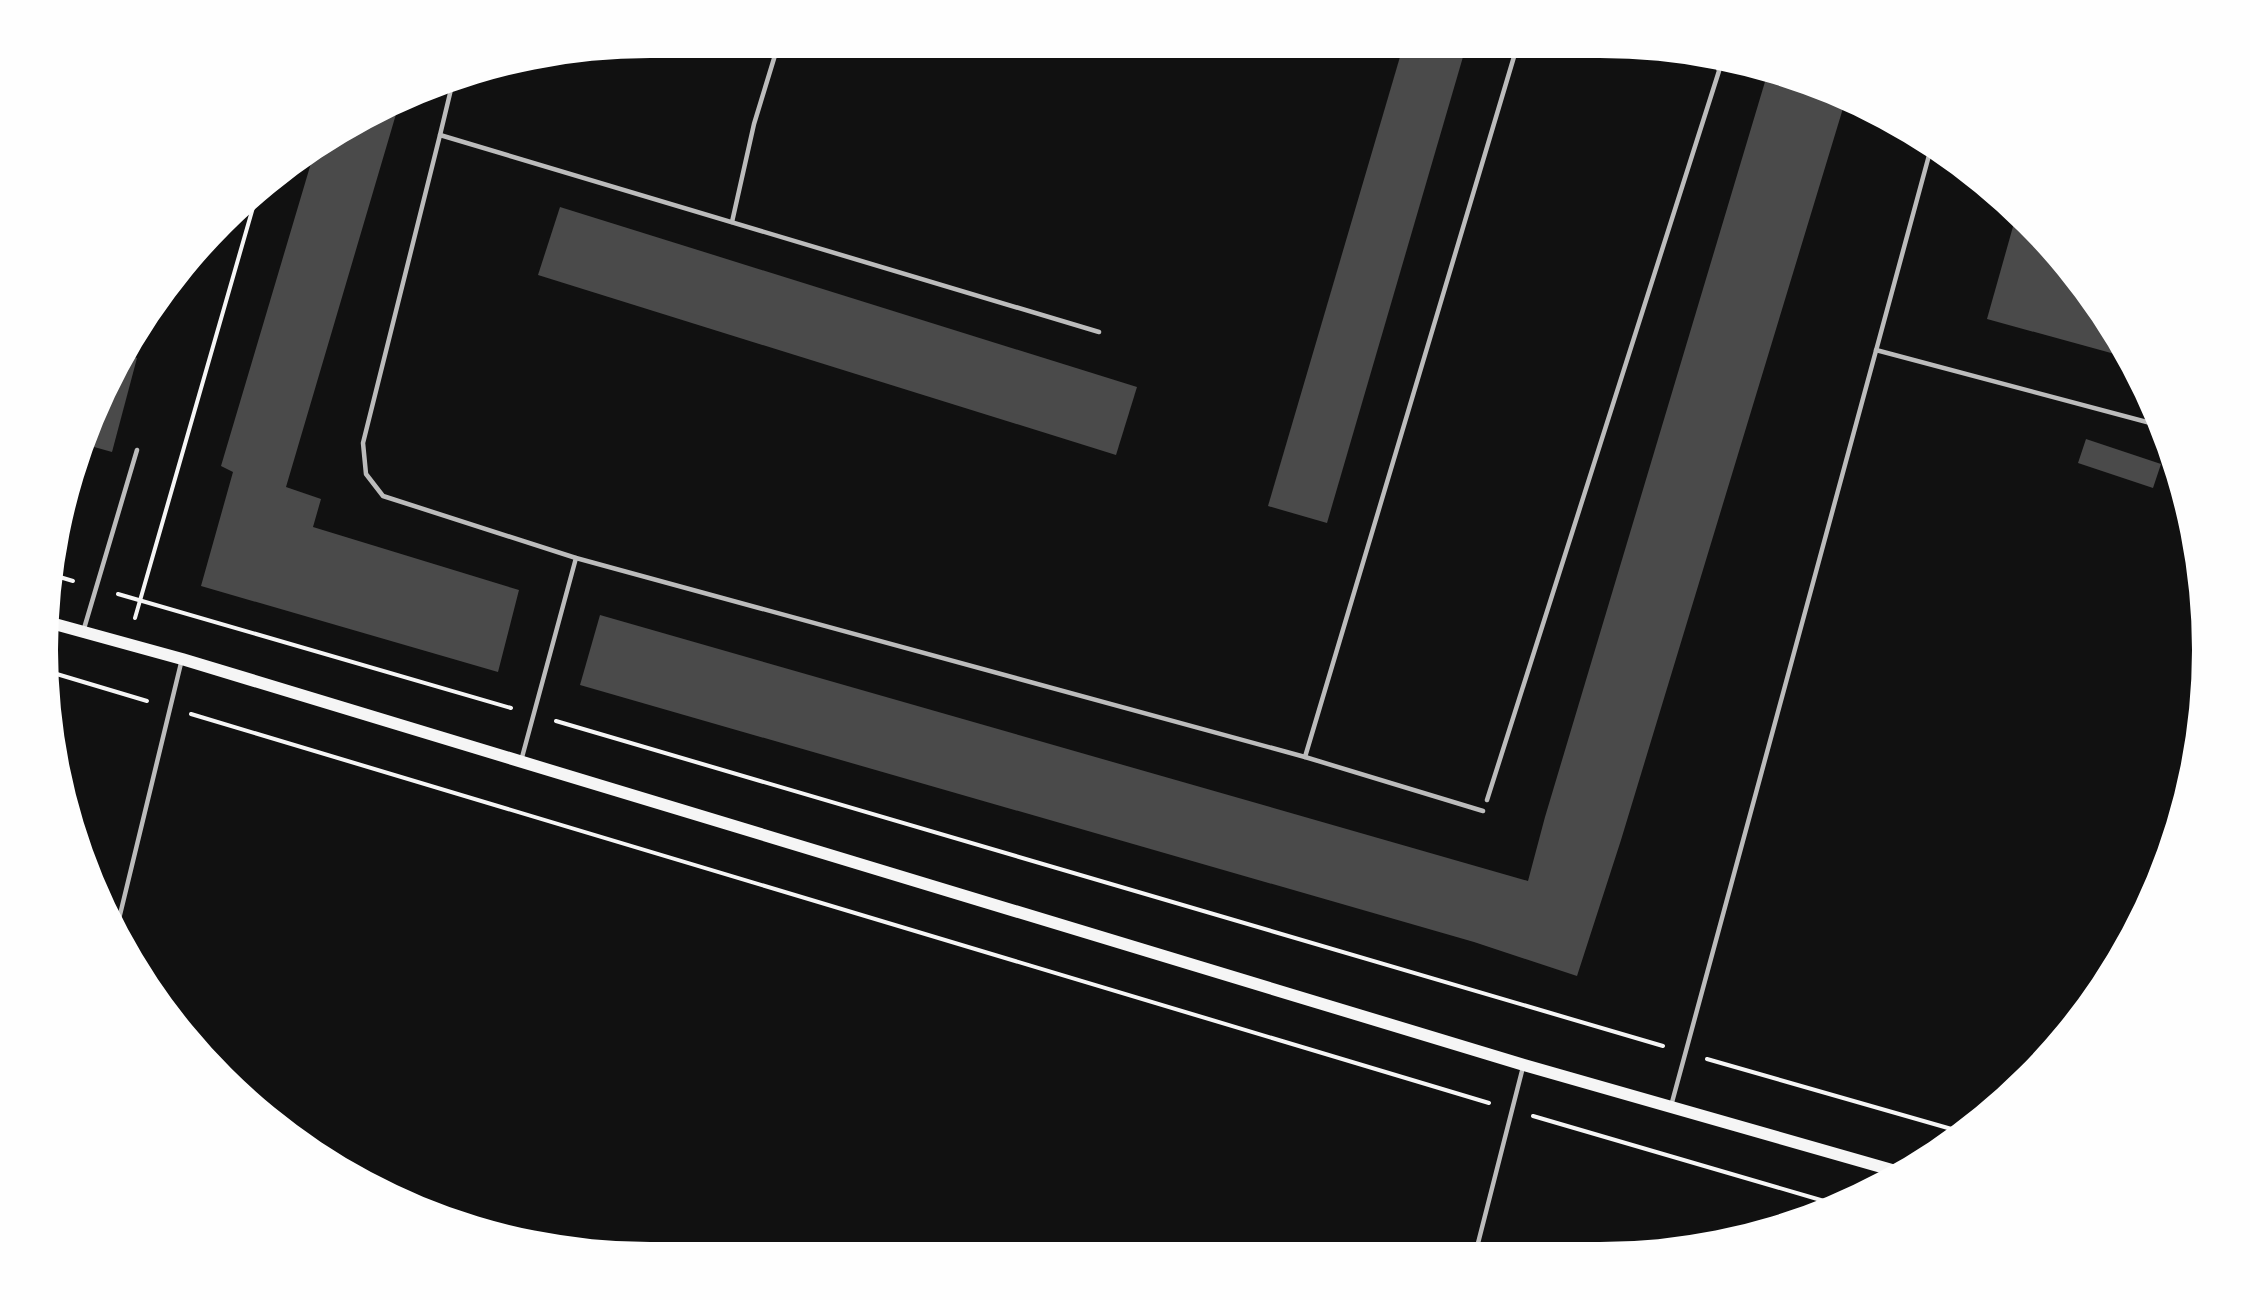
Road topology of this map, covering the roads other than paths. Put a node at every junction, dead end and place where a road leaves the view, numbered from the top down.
1 (774, 58) edge
2 (1514, 58) edge
3 (1719, 71) edge
4 (450, 94) edge
5 (440, 135) junction
6 (1928, 158) edge
7 (732, 222) junction
8 (1099, 332) dead end
9 (1876, 350) junction
10 (2145, 422) edge
11 (137, 450) dead end
12 (576, 558) junction
13 (59, 625) edge
14 (83, 632) junction
15 (182, 659) junction
16 (1305, 757) junction
17 (521, 762) junction
18 (1487, 800) dead end
19 (1483, 812) dead end
20 (120, 914) edge
21 (1524, 1065) junction
22 (1671, 1107) junction
23 (1885, 1168) edge
24 (1478, 1242) edge

1 - 7 lane
2 - 16 lane
3 - 18 lane
4 - 5 lane
5 - 7 lane
5 - 12 lane
6 - 9 lane
7 - 8 lane
9 - 10 lane
9 - 22 lane
11 - 14 lane
12 - 16 lane
12 - 17 lane
13 - 14 main road
14 - 15 main road
15 - 17 main road
15 - 20 lane
16 - 19 lane
17 - 21 main road
21 - 22 main road
21 - 24 lane
22 - 23 main road

